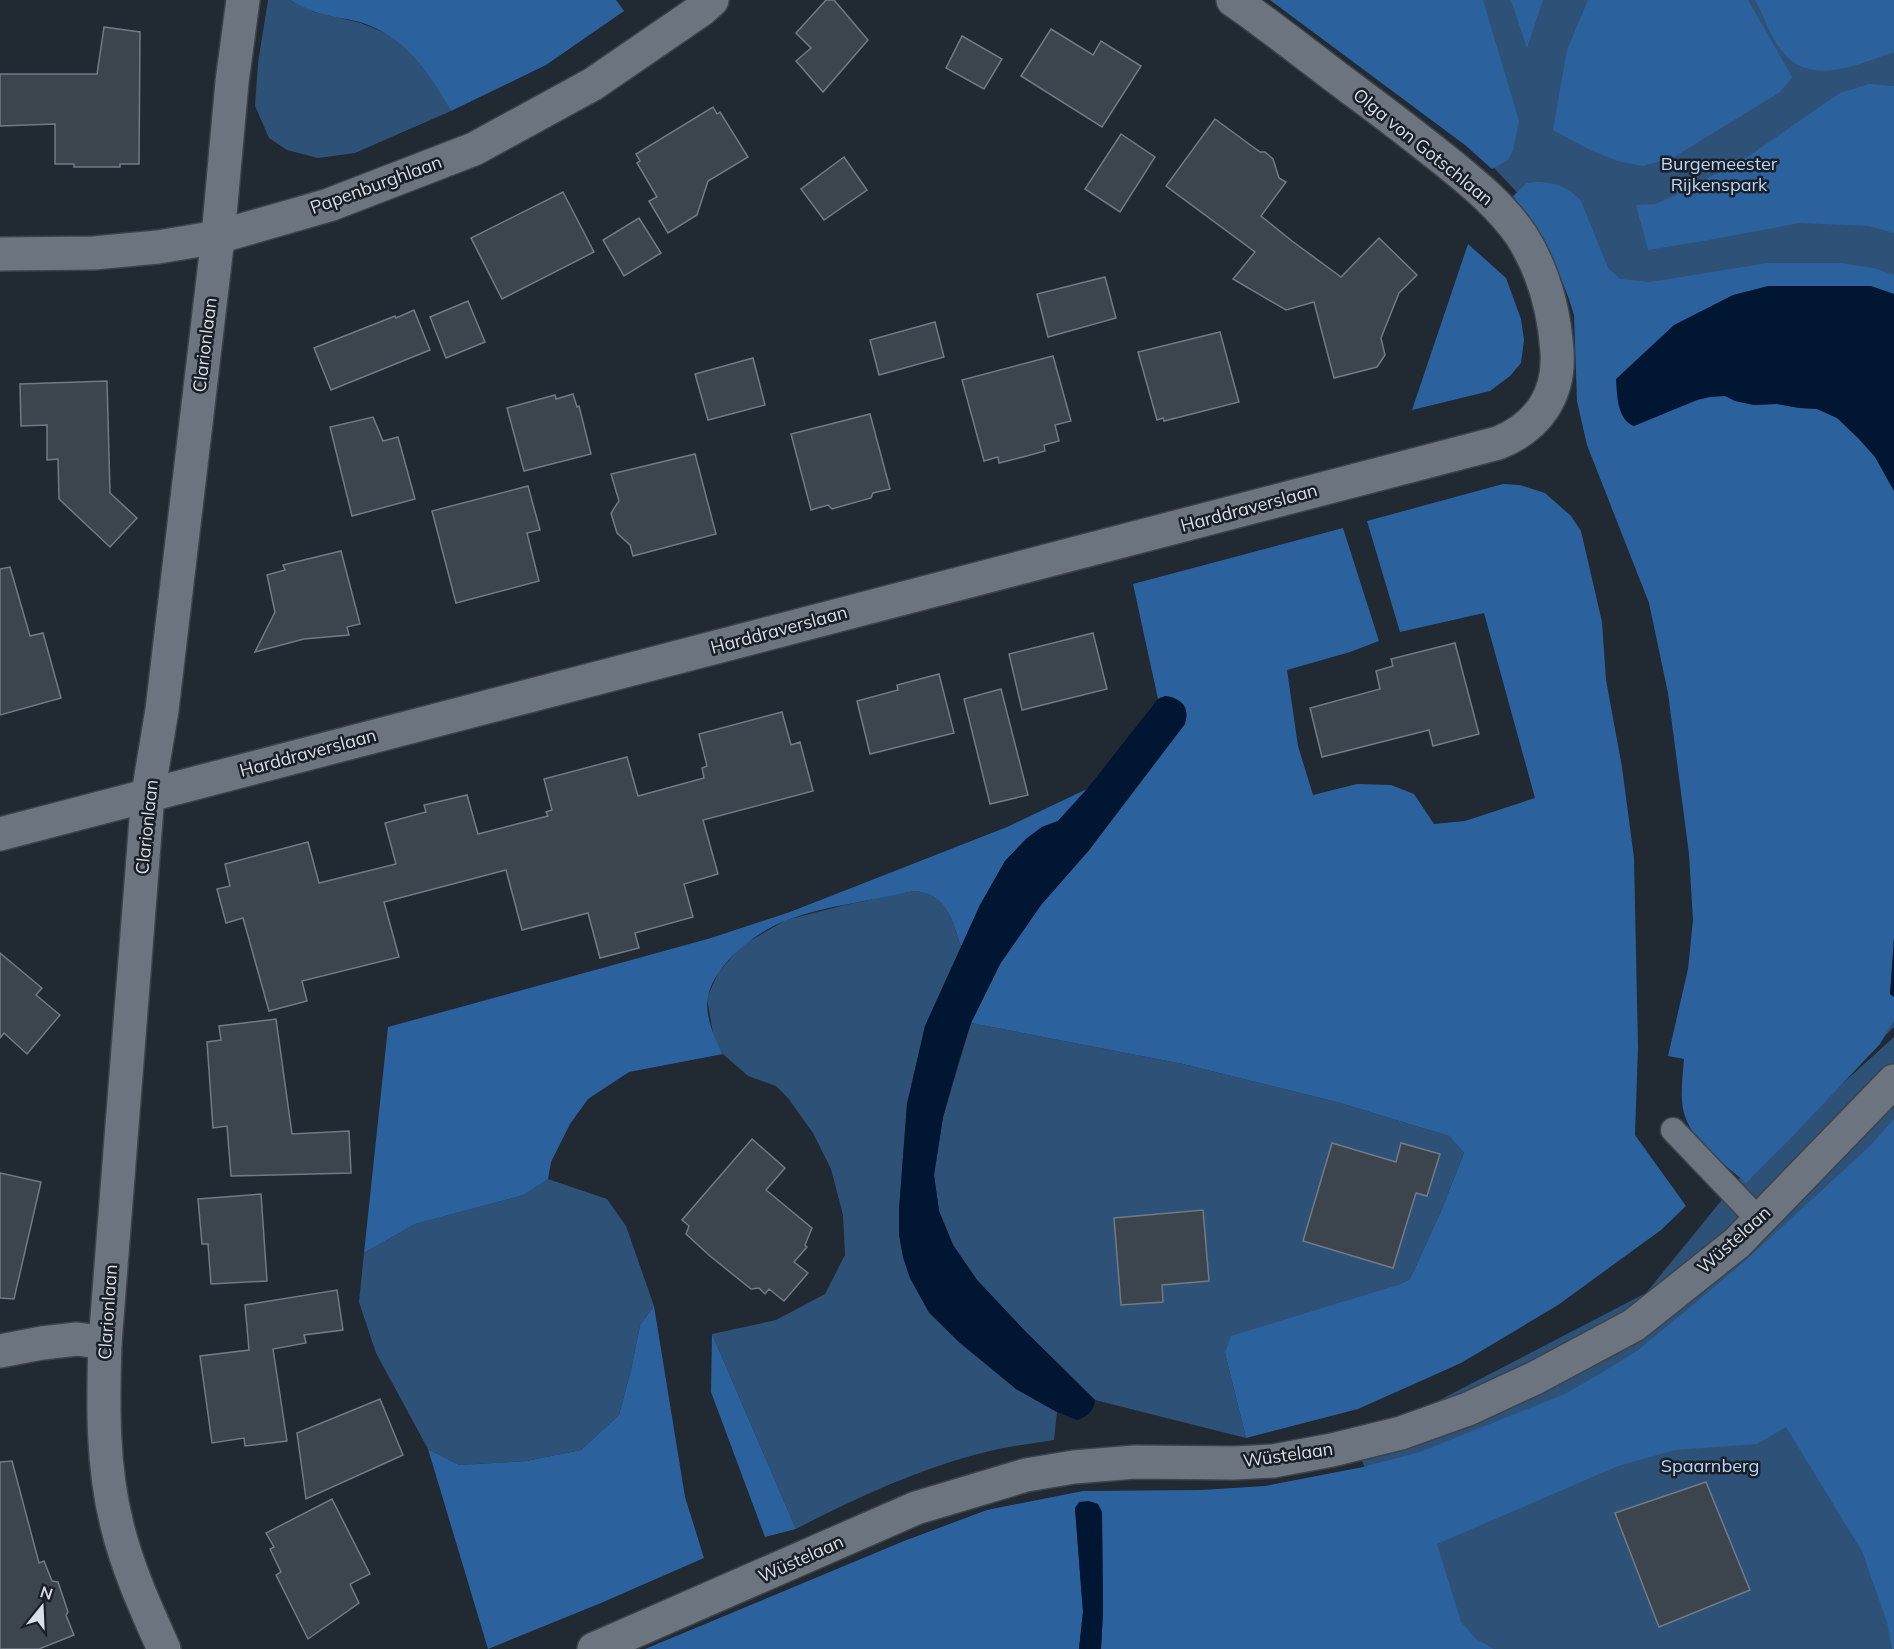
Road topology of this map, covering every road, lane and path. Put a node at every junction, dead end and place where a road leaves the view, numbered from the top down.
1 (243, 0) edge
2 (712, 0) edge
3 (1233, 0) edge
4 (218, 237) junction
5 (0, 254) edge
6 (1546, 406) joint
7 (148, 794) junction
8 (0, 834) edge
9 (1894, 1081) edge
10 (1673, 1130) dead end
11 (1759, 1220) junction
12 (105, 1343) junction
13 (0, 1351) edge
14 (164, 1649) edge
15 (594, 1649) edge

1 - 4 street, Clarionlaan
2 - 4 street, Papenburghlaan
3 - 6 street, Olga von Gotschlaan
4 - 5 street, Papenburghlaan
4 - 7 street, Clarionlaan
6 - 7 street, Harddraverslaan
7 - 8 street, Harddraverslaan
7 - 12 street, Clarionlaan
9 - 11 street, Wüstelaan
10 - 11 lane
11 - 15 street, Wüstelaan
12 - 13 street
12 - 14 street, Clarionlaan

